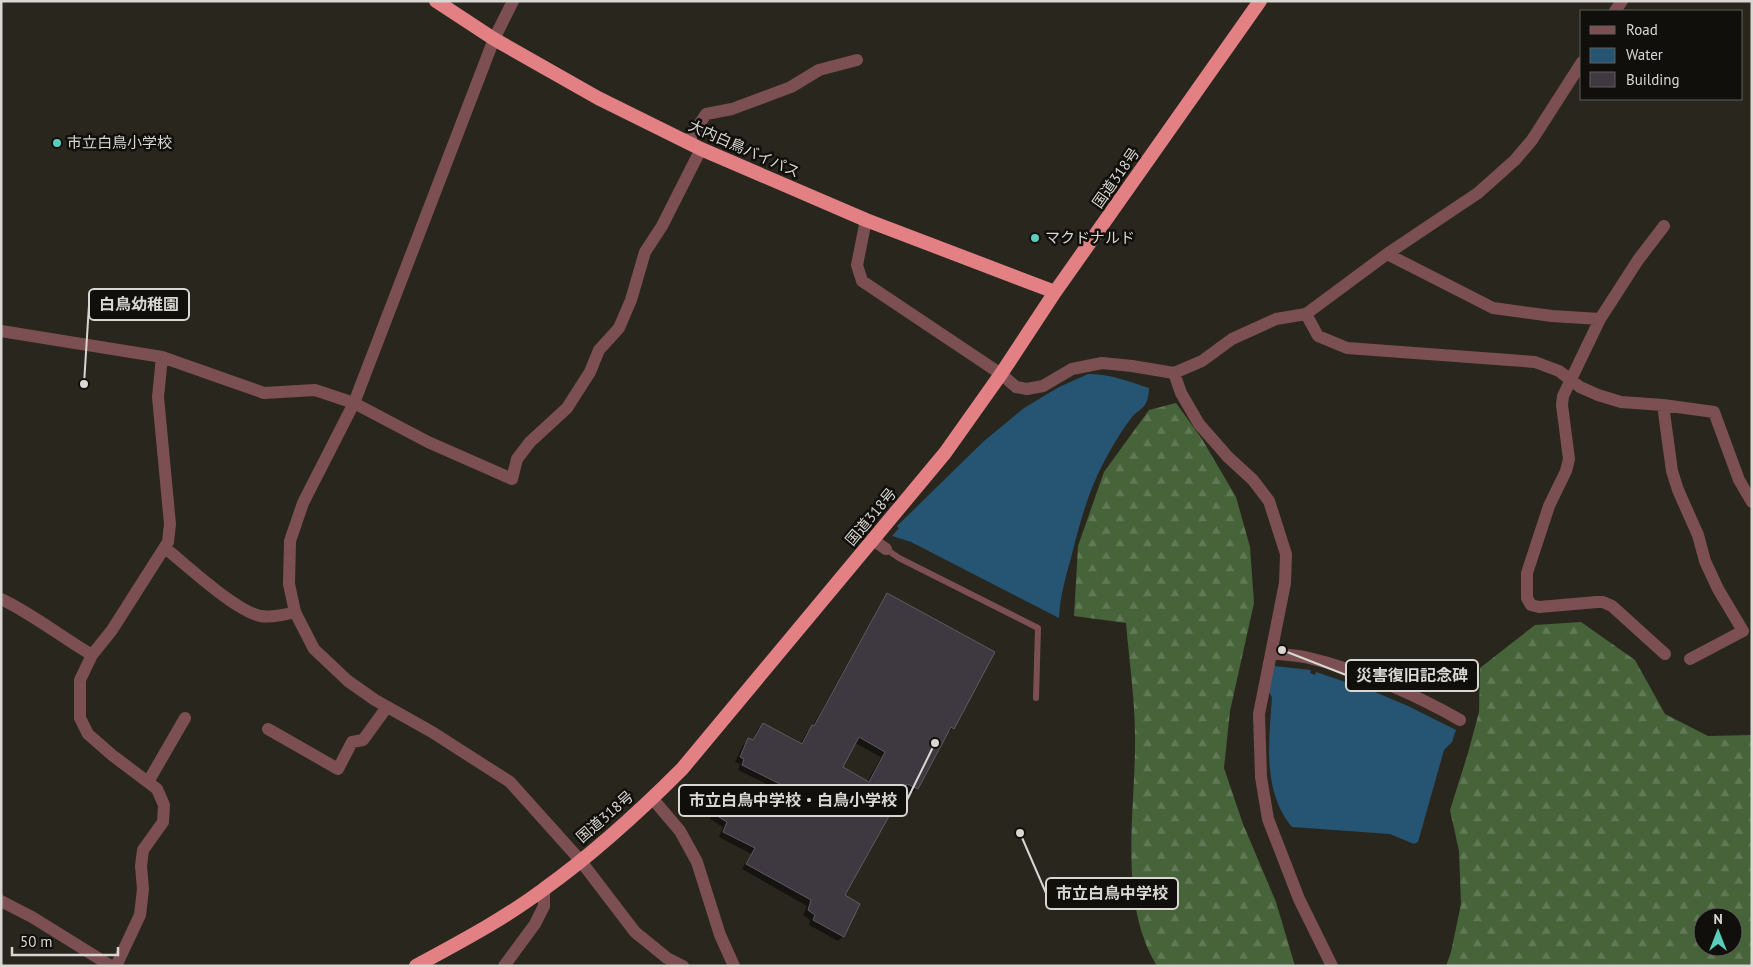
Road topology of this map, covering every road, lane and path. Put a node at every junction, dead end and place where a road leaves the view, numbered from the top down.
1 (436, 1) edge
2 (513, 1) edge
3 (1260, 1) edge
4 (494, 39) junction
5 (857, 60) dead end
6 (1580, 65) edge
7 (687, 143) junction
8 (701, 149) junction
9 (866, 220) junction
10 (1664, 226) dead end
11 (1388, 254) junction
12 (1056, 292) junction
13 (1306, 314) junction
14 (1600, 319) junction
15 (1, 331) edge
16 (162, 357) junction
17 (1174, 373) junction
18 (1001, 374) junction
19 (1571, 380) junction
20 (354, 402) junction
21 (1662, 405) junction
22 (1752, 502) edge
23 (873, 540) junction
24 (165, 548) junction
25 (886, 549) joint
26 (1, 599) edge
27 (295, 612) junction
28 (1271, 653) junction
29 (1665, 654) dead end
30 (92, 655) junction
31 (1690, 659) dead end
32 (1036, 698) dead end
33 (387, 707) junction
34 (185, 718) dead end
35 (1460, 720) dead end
36 (268, 729) dead end
37 (148, 782) junction
38 (652, 798) junction
39 (580, 860) junction
40 (544, 889) junction
41 (1, 901) edge
42 (111, 966) edge
43 (116, 966) edge
44 (416, 966) edge
45 (504, 966) edge
46 (683, 966) edge
47 (734, 966) edge
48 (1332, 966) edge

1 - 4 highway, 大内白鳥バイパス
2 - 4 street
3 - 12 highway, 国道318号
4 - 7 highway, 大内白鳥バイパス
4 - 20 street
5 - 7 street
6 - 11 street
7 - 8 highway, 大内白鳥バイパス
8 - 9 highway, 大内白鳥バイパス
8 - 20 street
9 - 12 highway, 大内白鳥バイパス
9 - 18 street
10 - 14 street
11 - 13 street
11 - 14 street
12 - 18 highway, 国道318号
13 - 17 street
13 - 19 street
14 - 19 street
15 - 16 street
16 - 20 street
16 - 24 street
17 - 18 street
17 - 28 street
18 - 23 highway, 国道318号
19 - 21 street
19 - 29 street
20 - 27 street
21 - 22 street
21 - 31 street
23 - 25 street
23 - 38 highway, 国道318号
24 - 27 street
24 - 30 street
25 - 32 lane
26 - 30 street
27 - 33 street
28 - 35 street
28 - 48 street
30 - 37 street
33 - 36 street
33 - 39 street
34 - 37 street
37 - 43 street
38 - 39 highway, 国道318号
38 - 47 street
39 - 40 highway, 国道318号
39 - 46 street
40 - 44 highway, 国道318号
40 - 45 street
41 - 42 street

